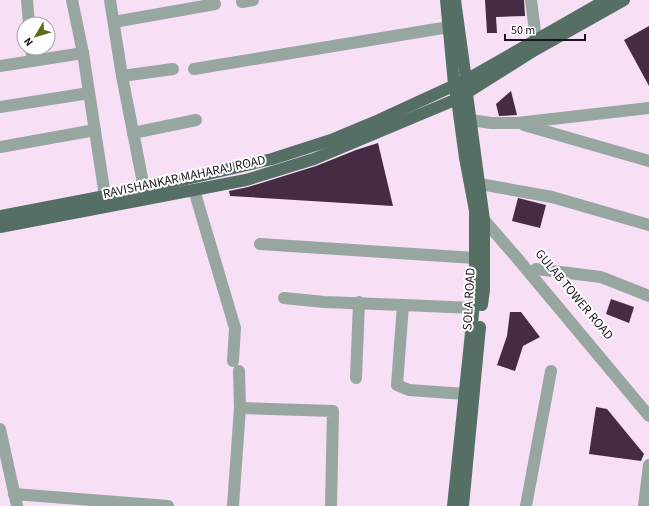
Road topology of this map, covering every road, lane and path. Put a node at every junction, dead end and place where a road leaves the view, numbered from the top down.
1 (26, 0) edge
2 (72, 0) edge
3 (110, 0) edge
4 (446, 0) edge
5 (455, 0) edge
6 (531, 0) edge
7 (606, 0) edge
8 (624, 0) edge
9 (215, 4) dead end
10 (28, 16) edge
11 (114, 22) junction
12 (448, 27) junction
13 (536, 39) junction
14 (83, 53) junction
15 (33, 56) edge
16 (33, 61) junction
17 (0, 66) edge
18 (173, 69) dead end
19 (194, 69) dead end
20 (122, 76) junction
21 (466, 80) junction
22 (454, 84) junction
23 (89, 93) junction
24 (462, 96) junction
25 (0, 107) edge
26 (649, 108) edge
27 (196, 120) dead end
28 (470, 120) junction
29 (517, 123) junction
30 (95, 130) junction
31 (133, 133) junction
32 (0, 147) edge
33 (649, 161) edge
34 (480, 184) junction
35 (144, 188) junction
36 (194, 190) junction
37 (105, 196) junction
38 (0, 216) edge
39 (479, 216) junction
40 (649, 225) edge
41 (0, 227) edge
42 (260, 244) dead end
43 (475, 258) junction
44 (536, 269) junction
45 (649, 296) edge
46 (284, 298) dead end
47 (359, 302) junction
48 (403, 305) junction
49 (474, 308) junction
50 (551, 371) dead end
51 (356, 378) dead end
52 (465, 394) junction
53 (649, 405) edge
54 (240, 408) junction
55 (649, 416) edge
56 (1, 435) edge
57 (649, 465) edge
58 (16, 500) edge
59 (168, 506) edge
60 (233, 506) edge
61 (331, 506) edge
62 (453, 506) edge
63 (463, 506) edge
64 (526, 506) edge
65 (644, 506) edge

1 - 10 street
2 - 14 street
3 - 11 street
4 - 12 main road
5 - 21 main road
6 - 13 street
7 - 13 main road, RAVISHANKAR MAHARAJ ROAD
8 - 24 main road, RAVISHANKAR MAHARAJ ROAD
9 - 11 street
11 - 20 street
12 - 19 street
12 - 22 main road
13 - 21 main road, RAVISHANKAR MAHARAJ ROAD
14 - 16 street
14 - 23 street
15 - 16 street
16 - 17 street
18 - 20 street
20 - 31 street
21 - 22 main road, RAVISHANKAR MAHARAJ ROAD
21 - 24 main road
22 - 24 main road
22 - 35 main road, RAVISHANKAR MAHARAJ ROAD
23 - 25 street
23 - 30 street
24 - 28 main road, SOLA ROAD
24 - 36 main road, RAVISHANKAR MAHARAJ ROAD
24 - 39 main road, SOLA ROAD
26 - 29 street
27 - 31 street
28 - 29 street
28 - 34 main road, SOLA ROAD
29 - 33 street
30 - 32 street
30 - 37 street
31 - 35 street
34 - 39 main road, SOLA ROAD
34 - 40 street
35 - 37 main road, RAVISHANKAR MAHARAJ ROAD
36 - 41 main road, RAVISHANKAR MAHARAJ ROAD
36 - 54 street
37 - 38 main road, RAVISHANKAR MAHARAJ ROAD
39 - 43 main road, SOLA ROAD
39 - 44 street, GULAB TOWER ROAD
39 - 55 street
39 - 63 main road, SOLA ROAD
42 - 43 street
43 - 49 main road, SOLA ROAD
44 - 45 street
44 - 53 street, GULAB TOWER ROAD
46 - 47 street
47 - 48 street
47 - 51 street
48 - 49 street
48 - 52 street
49 - 52 main road, SOLA ROAD
50 - 64 street
52 - 62 main road, SOLA ROAD
54 - 60 street
54 - 61 street
56 - 58 street
57 - 65 street
58 - 59 street

